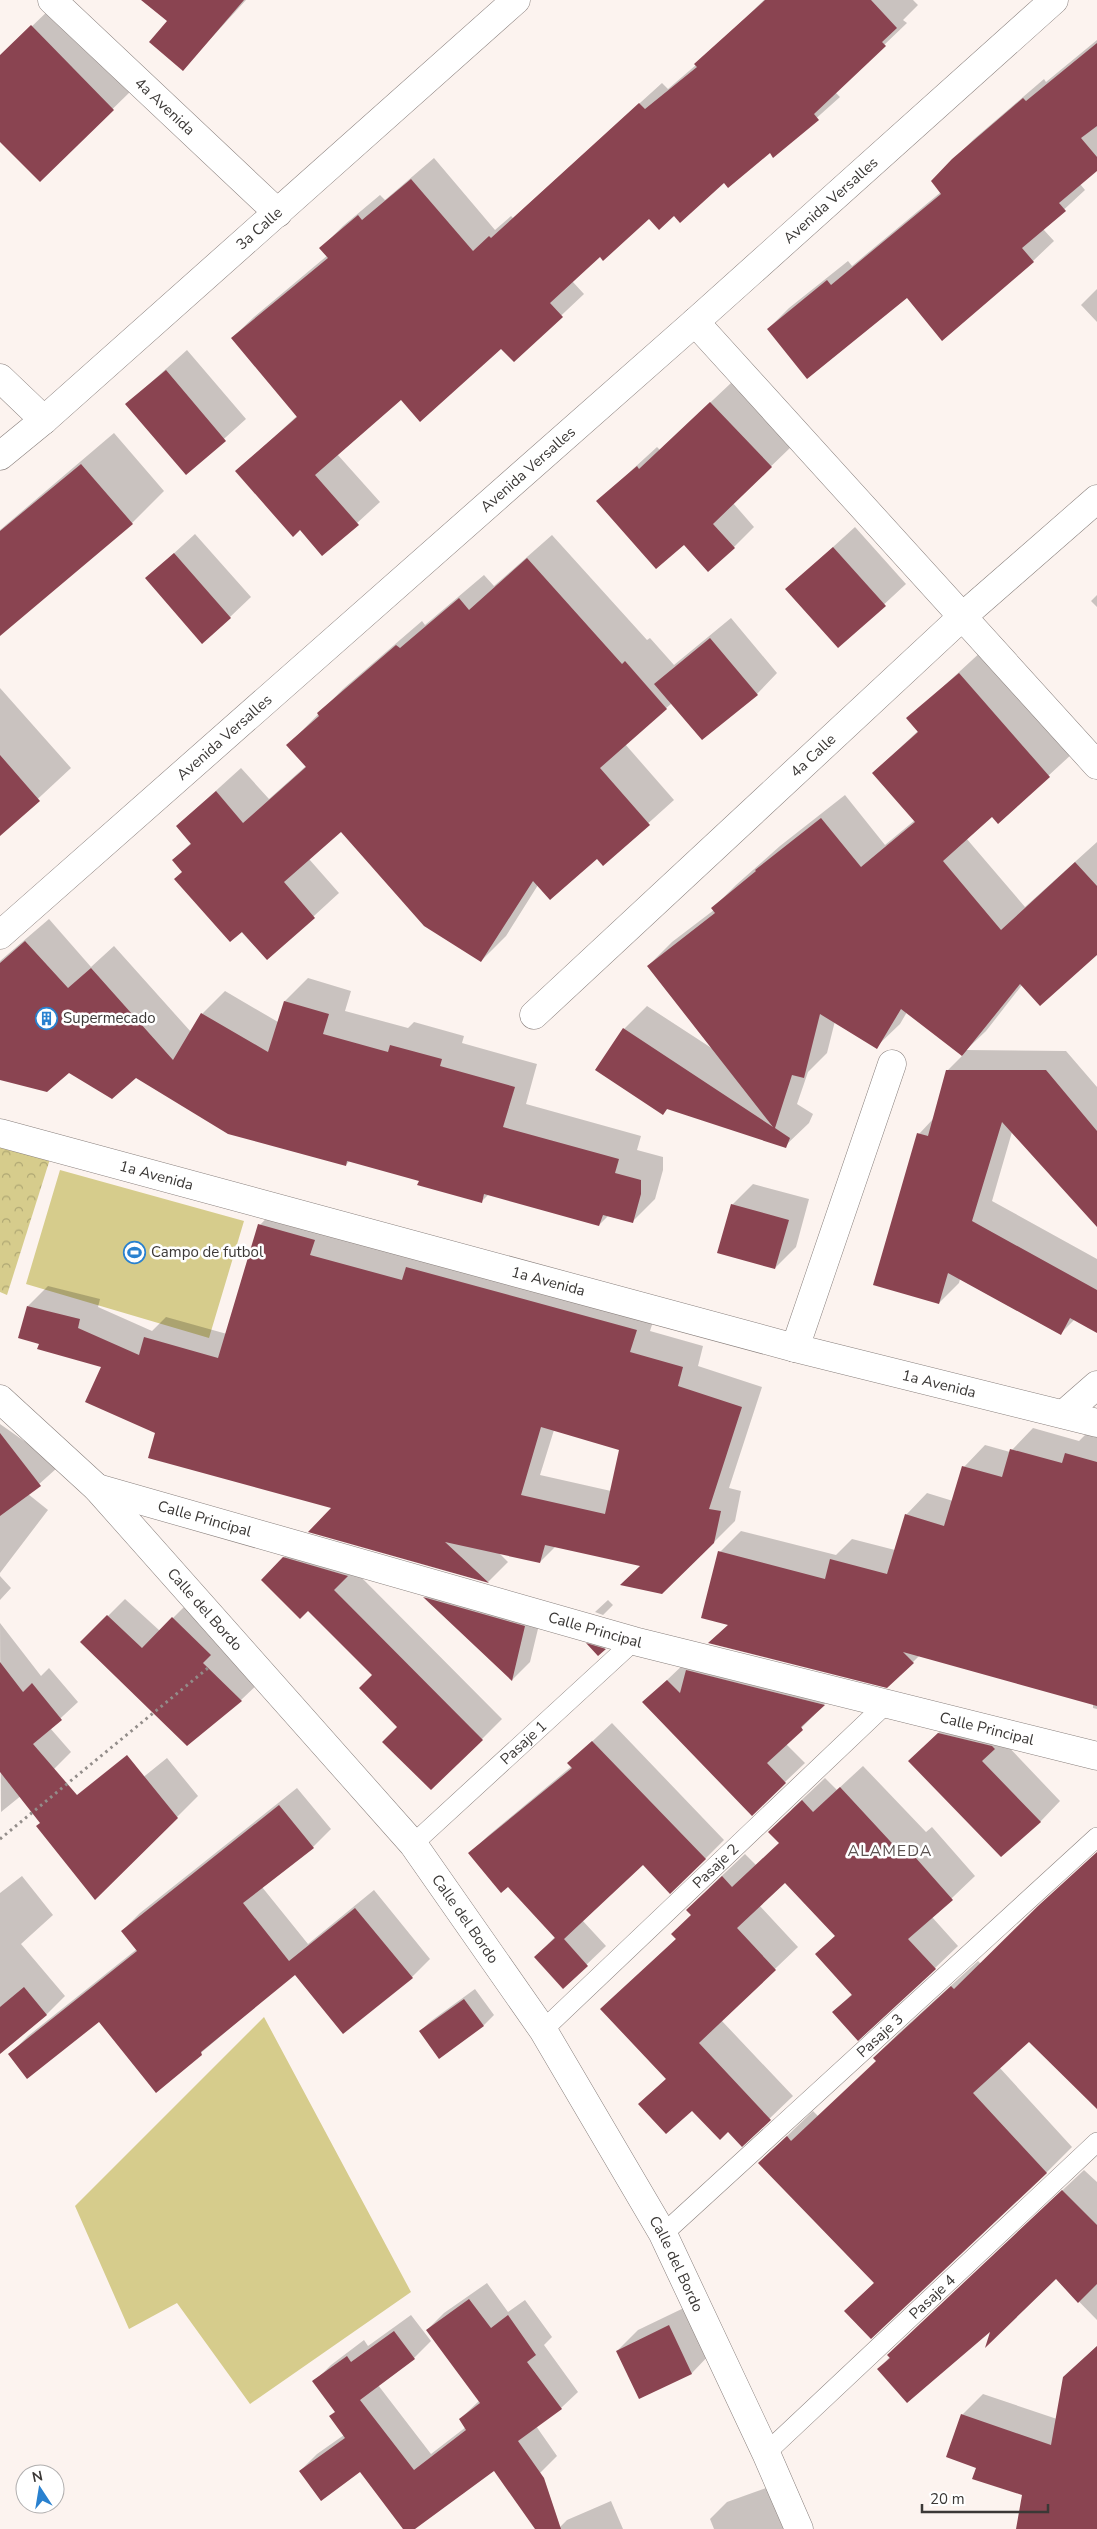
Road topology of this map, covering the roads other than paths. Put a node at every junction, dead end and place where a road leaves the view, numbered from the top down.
1 (52, 0) edge
2 (516, 0) edge
3 (1054, 0) edge
4 (278, 213) junction
5 (695, 322) junction
6 (0, 378) edge
7 (44, 420) junction
8 (0, 456) edge
9 (1097, 499) edge
10 (963, 616) junction
11 (1097, 765) edge
12 (0, 935) edge
13 (534, 1015) dead end
14 (892, 1064) dead end
15 (0, 1133) edge
16 (795, 1348) junction
17 (1097, 1385) edge
18 (0, 1399) edge
19 (1065, 1413) junction
20 (1097, 1423) edge
21 (97, 1488) junction
22 (634, 1641) junction
23 (886, 1704) junction
24 (1097, 1756) edge
25 (1097, 1837) edge
26 (413, 1844) junction
27 (543, 2030) junction
28 (1097, 2142) edge
29 (663, 2234) junction
30 (766, 2453) junction
31 (799, 2529) edge

1 - 4 street, 4a Avenida
2 - 4 street, 3a Calle
3 - 5 street, Avenida Versalles
4 - 7 street, 3a Calle
5 - 10 street
5 - 12 street, Avenida Versalles
6 - 7 street
7 - 8 street, 3a Calle
9 - 10 street, 4a Calle
10 - 11 street
10 - 13 street, 4a Calle
14 - 16 street
15 - 16 street, 1a Avenida
16 - 19 street, 1a Avenida
17 - 19 street
18 - 21 street, Calle del Bordo
19 - 20 street, 1a Avenida
21 - 22 street, Calle Principal
21 - 26 street, Calle del Bordo
22 - 23 street, Calle Principal
22 - 26 lane, Pasaje 1
23 - 24 street, Calle Principal
23 - 27 lane, Pasaje 2
25 - 29 lane, Pasaje 3
26 - 27 street, Calle del Bordo
27 - 29 street, Calle del Bordo
28 - 30 lane, Pasaje 4
29 - 30 street, Calle del Bordo
30 - 31 street, Calle del Bordo

